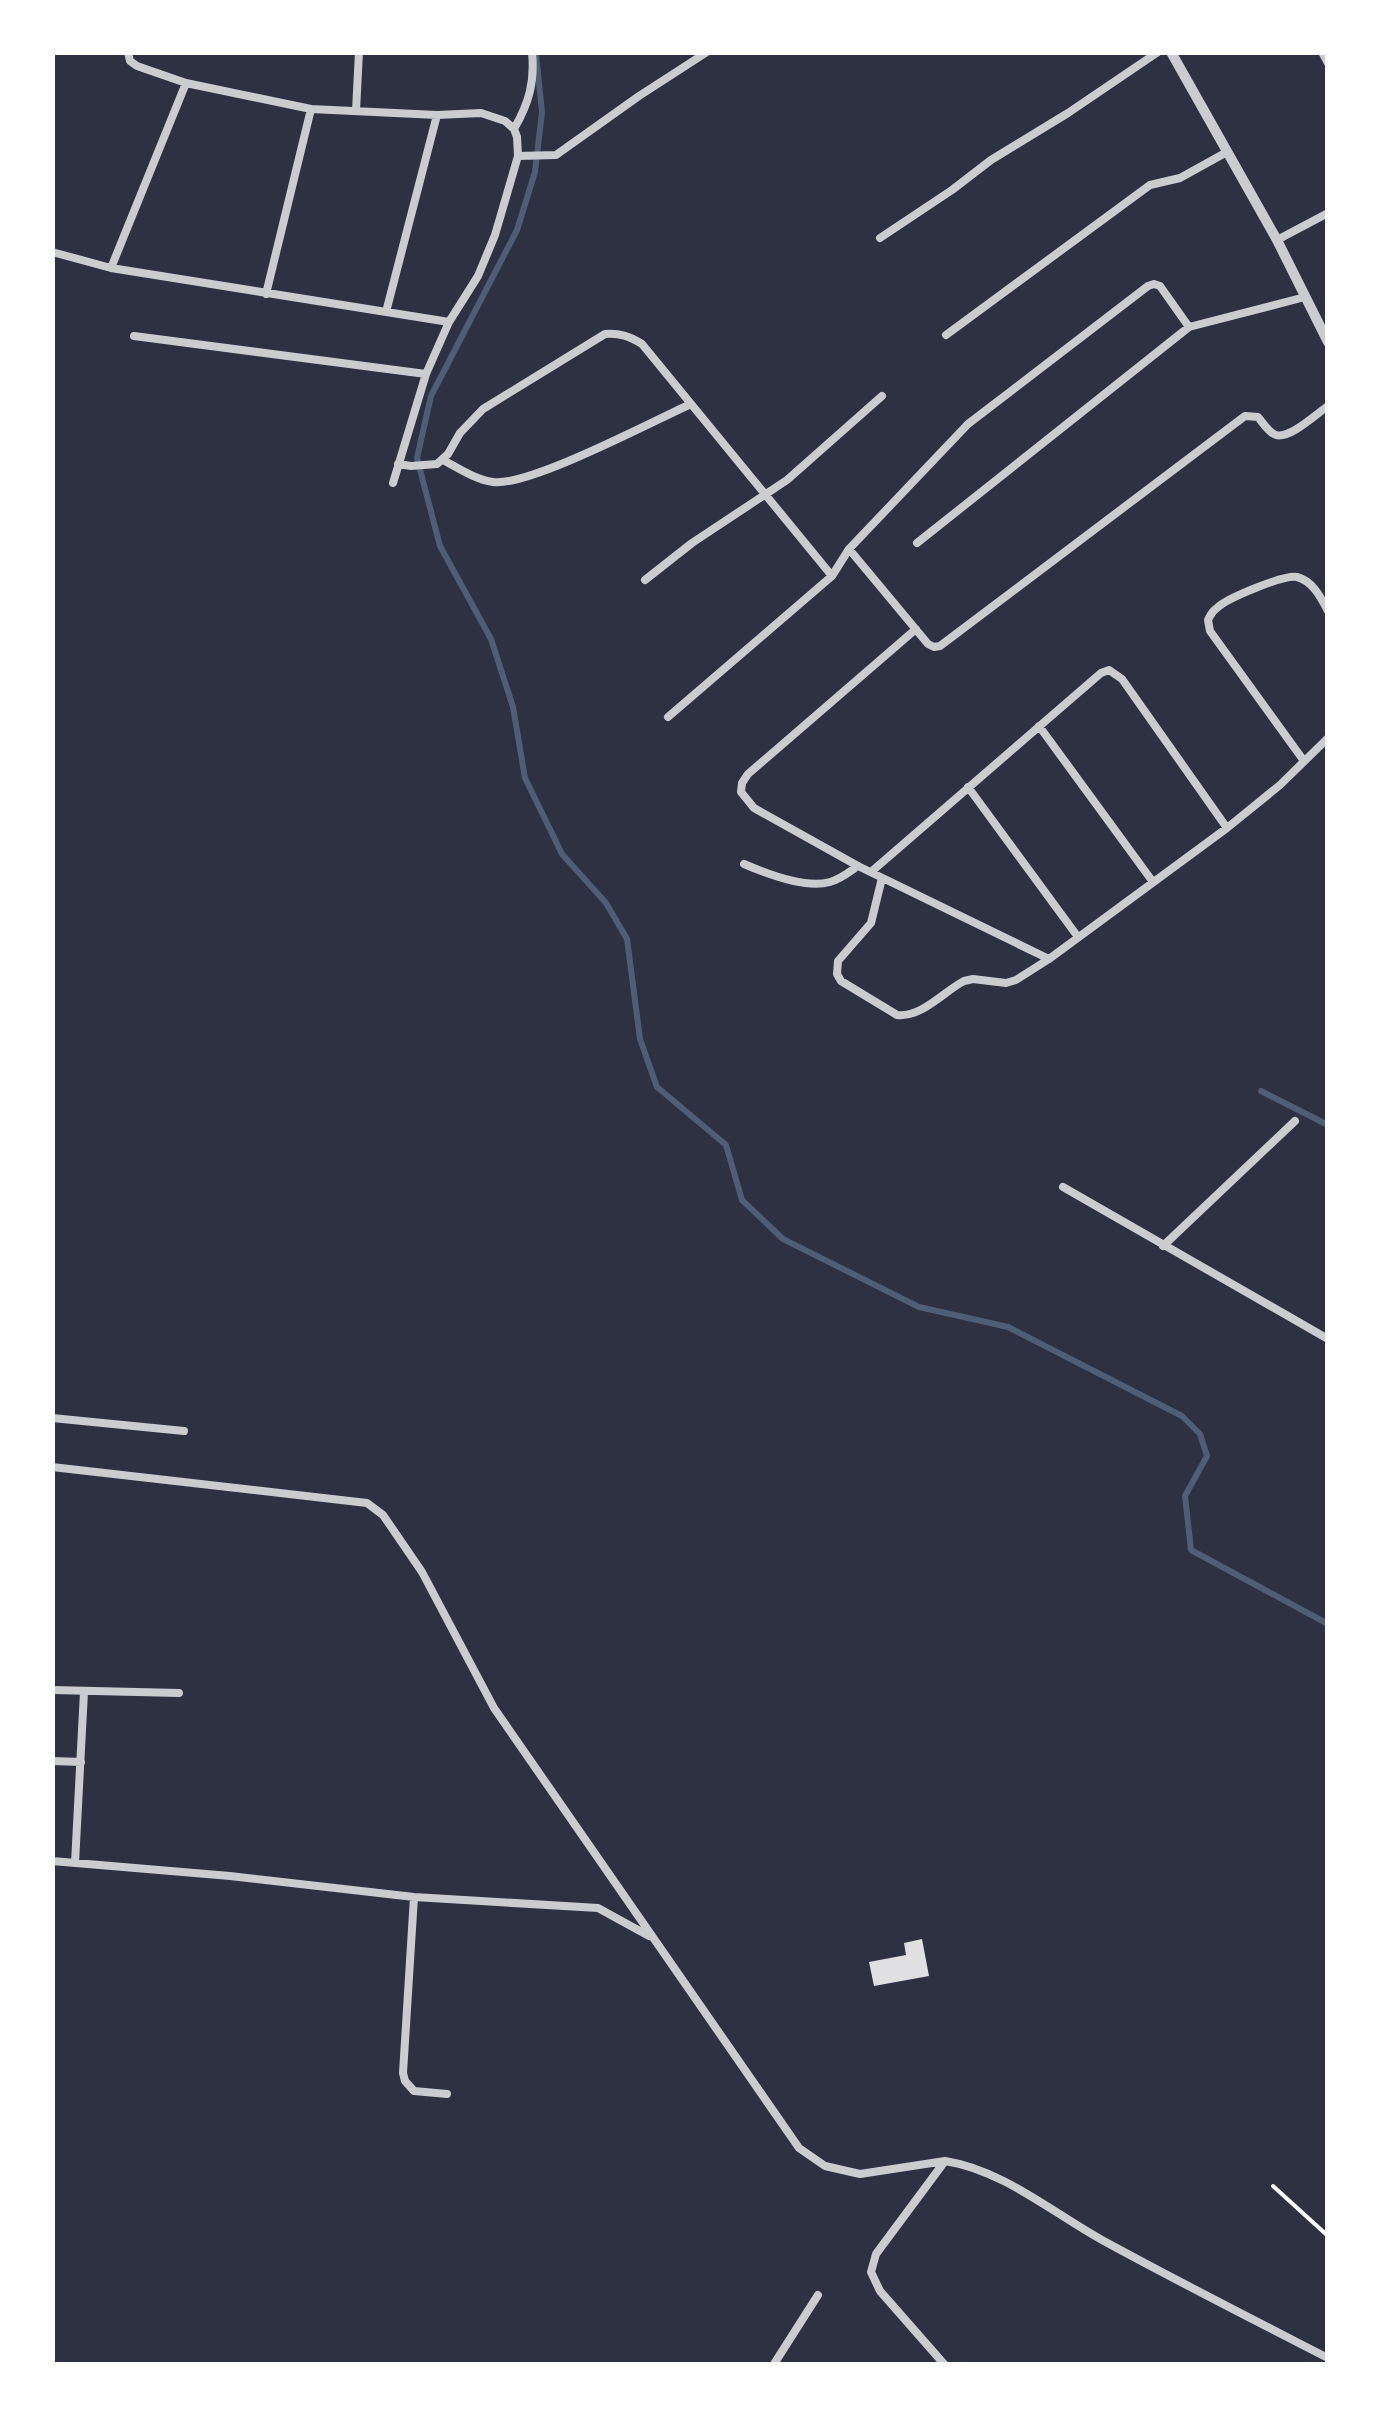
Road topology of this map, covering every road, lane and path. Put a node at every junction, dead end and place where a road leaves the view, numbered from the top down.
1 (128, 52) edge
2 (359, 52) edge
3 (532, 52) edge
4 (708, 52) edge
5 (1158, 52) edge
6 (1171, 52) edge
7 (1322, 52) edge
8 (1328, 63) edge
9 (186, 83) junction
10 (311, 109) junction
11 (356, 110) junction
12 (437, 115) junction
13 (514, 129) junction
14 (1227, 152) junction
15 (518, 156) junction
16 (1328, 213) edge
17 (880, 238) dead end
18 (1277, 240) junction
19 (52, 252) edge
20 (111, 268) junction
21 (266, 294) junction
22 (1305, 297) junction
23 (386, 312) junction
24 (448, 322) junction
25 (1190, 327) junction
26 (946, 335) dead end
27 (134, 336) dead end
28 (1328, 342) edge
29 (426, 374) junction
30 (882, 396) dead end
31 (691, 404) junction
32 (1328, 406) edge
33 (440, 462) junction
34 (398, 464) junction
35 (393, 483) dead end
36 (766, 495) junction
37 (917, 544) dead end
38 (850, 550) junction
39 (832, 576) junction
40 (646, 580) dead end
41 (1328, 611) edge
42 (916, 628) junction
43 (668, 717) dead end
44 (1039, 726) junction
45 (1328, 738) edge
46 (1304, 761) junction
47 (968, 786) junction
48 (1227, 828) junction
49 (744, 864) dead end
50 (858, 866) junction
51 (871, 872) junction
52 (882, 881) junction
53 (1153, 882) junction
54 (1078, 937) junction
55 (1049, 959) junction
56 (1295, 1122) dead end
57 (1063, 1188) dead end
58 (1163, 1246) junction
59 (1328, 1339) edge
60 (52, 1418) edge
61 (184, 1431) dead end
62 (52, 1467) edge
63 (52, 1690) edge
64 (84, 1692) junction
65 (179, 1693) dead end
66 (52, 1761) edge
67 (81, 1762) junction
68 (52, 1860) edge
69 (75, 1862) junction
70 (414, 1897) junction
71 (654, 1939) junction
72 (447, 2094) dead end
73 (946, 2161) junction
74 (1273, 2186) dead end
75 (1328, 2236) edge
76 (818, 2295) dead end
77 (1328, 2358) edge
78 (778, 2363) edge
79 (944, 2364) edge

1 - 9 street
2 - 11 street
3 - 13 street
4 - 15 street
5 - 17 street
6 - 14 street
7 - 8 street
9 - 10 street
9 - 20 street
10 - 11 street
10 - 21 street
11 - 12 street
12 - 13 street
12 - 23 street
13 - 15 street
14 - 18 street
14 - 26 street
15 - 24 street
16 - 18 street
18 - 22 street
19 - 20 street
20 - 21 street
21 - 23 street
22 - 25 street
22 - 28 street
23 - 24 street
24 - 29 street
25 - 37 street
25 - 38 street
27 - 29 street
29 - 34 street
30 - 36 street
31 - 33 street
31 - 33 street
31 - 36 street
32 - 42 street
33 - 34 street
34 - 35 street
36 - 39 street
36 - 40 street
38 - 39 street
38 - 42 street
39 - 43 street
41 - 46 street
42 - 50 street
44 - 47 street
44 - 48 street
44 - 53 street
45 - 46 street
46 - 48 street
47 - 51 street
47 - 54 street
48 - 53 street
49 - 50 street
50 - 51 street
51 - 52 street
52 - 55 street
52 - 55 street
53 - 54 street
54 - 55 street
56 - 58 street
57 - 58 street
58 - 59 street
60 - 61 street
62 - 71 street
63 - 64 street
64 - 65 street
64 - 67 street
66 - 67 street
67 - 69 street
68 - 69 street
69 - 70 street
70 - 71 street
70 - 72 street
71 - 73 street
73 - 77 street
73 - 79 street
74 - 75 path
76 - 78 street

